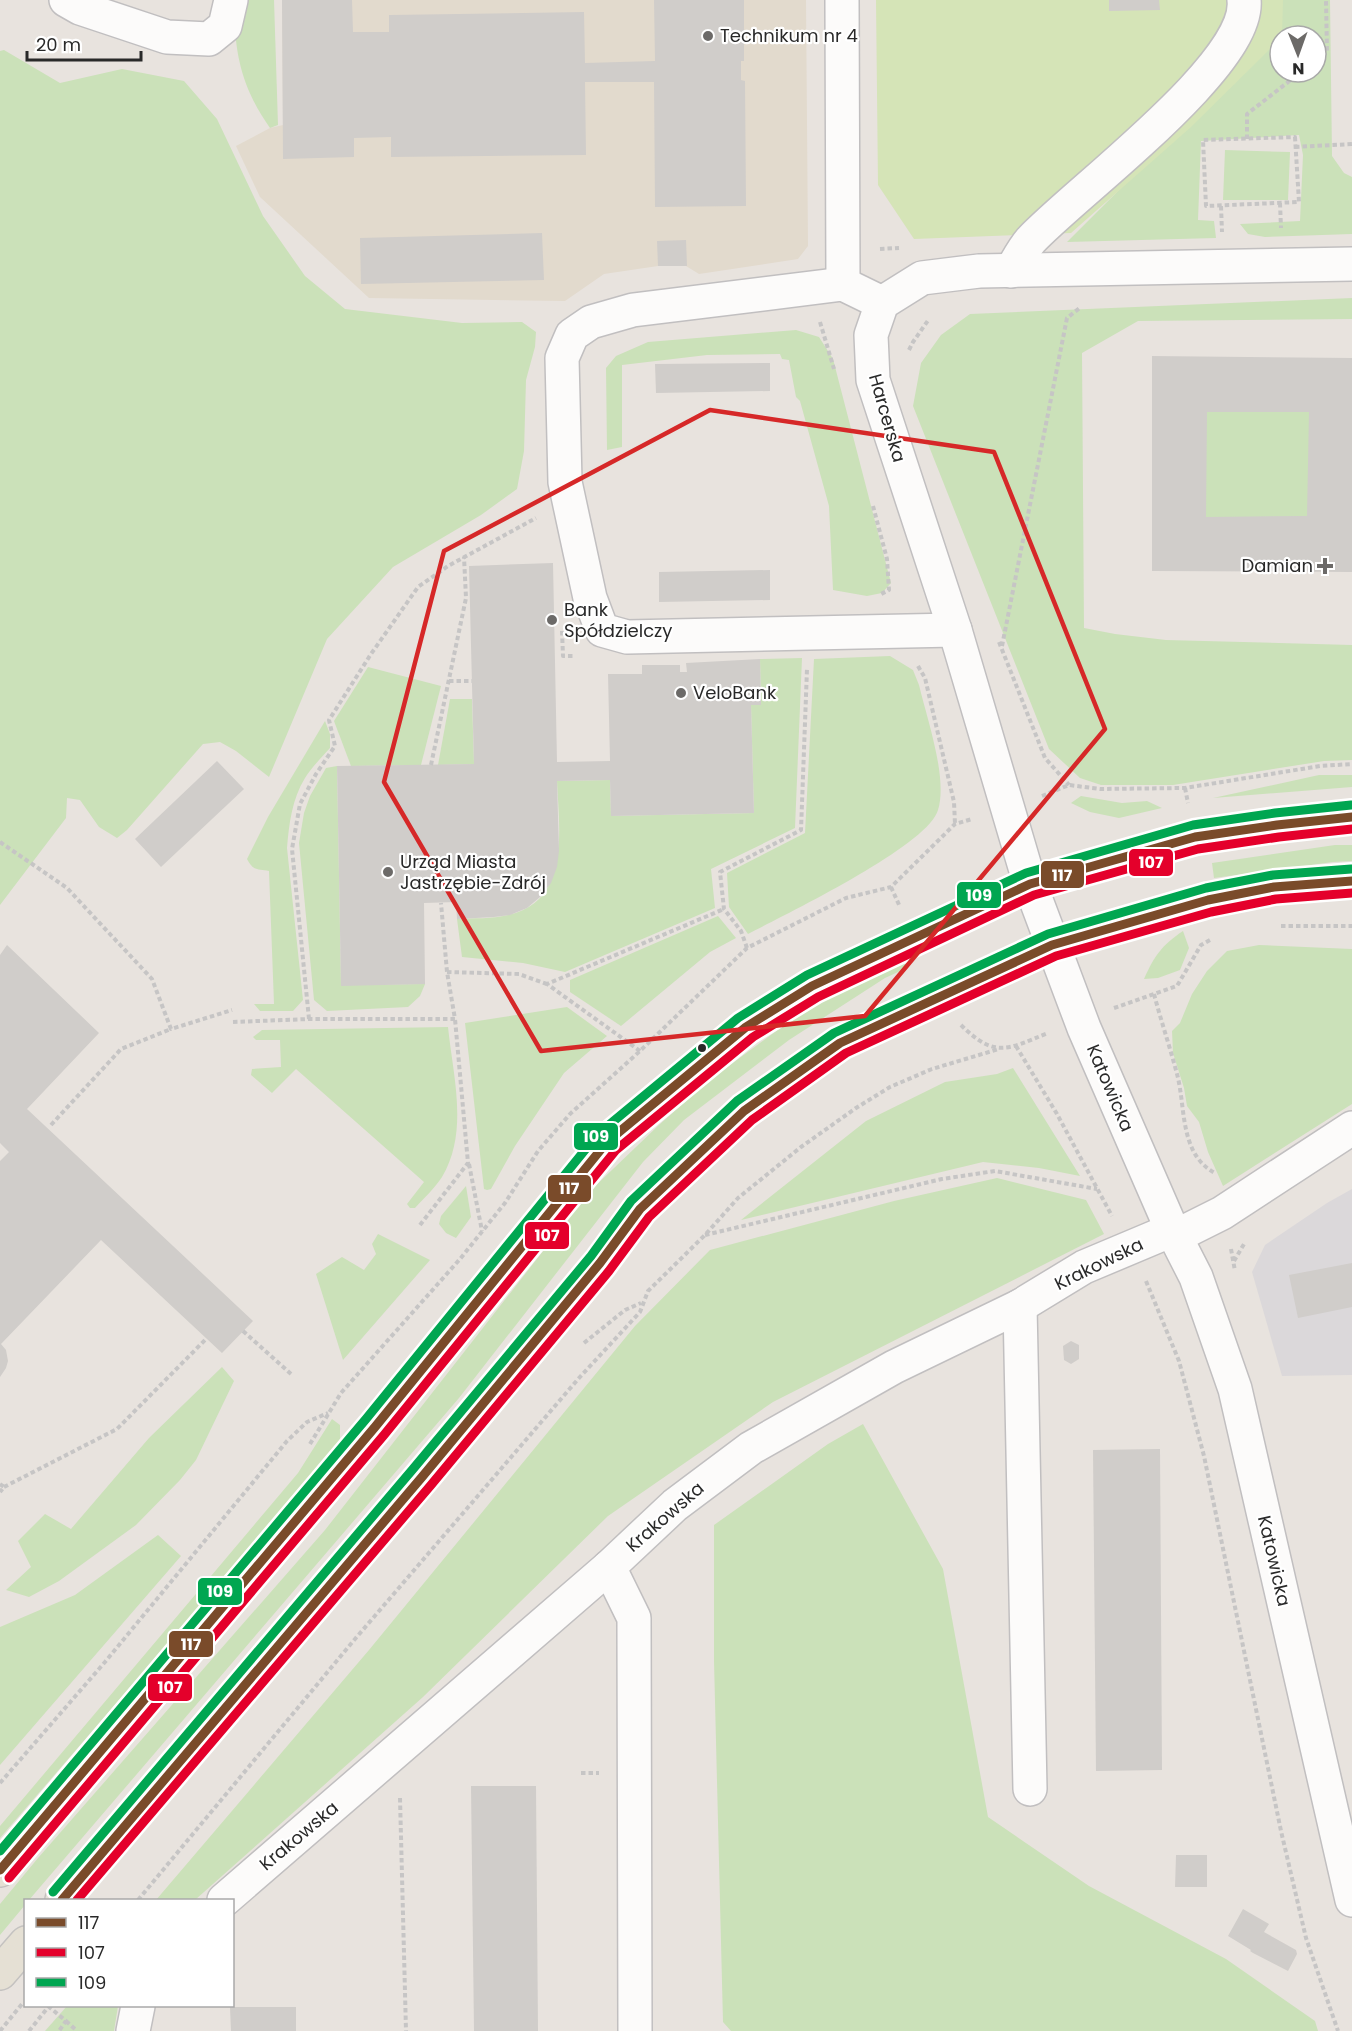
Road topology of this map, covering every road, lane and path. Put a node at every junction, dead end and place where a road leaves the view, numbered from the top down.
1 (66, 0) edge
2 (231, 0) edge
3 (842, 0) edge
4 (1244, 0) edge
5 (1326, 0) edge
6 (1326, 24) edge
7 (1286, 84) edge
8 (1248, 139) junction
9 (1352, 144) edge
10 (1295, 147) junction
11 (1280, 202) junction
12 (1221, 206) junction
13 (1282, 235) dead end
14 (1222, 237) dead end
15 (1352, 264) edge
16 (1011, 271) junction
17 (843, 284) junction
18 (792, 291) junction
19 (882, 303) junction
20 (1085, 304) dead end
21 (935, 315) dead end
22 (909, 351) dead end
23 (836, 379) dead end
24 (873, 504) dead end
25 (539, 516) dead end
26 (464, 557) junction
27 (562, 625) dead end
28 (955, 630) junction
29 (866, 632) junction
30 (997, 636) dead end
31 (1002, 648) junction
32 (586, 656) dead end
33 (915, 660) dead end
34 (807, 663) dead end
35 (449, 681) junction
36 (471, 681) dead end
37 (431, 765) dead end
38 (1069, 785) dead end
39 (1352, 817) edge
40 (955, 824) dead end
41 (0, 842) edge
42 (1352, 881) edge
43 (1030, 884) junction
44 (891, 887) dead end
45 (441, 903) dead end
46 (724, 909) junction
47 (902, 910) dead end
48 (1273, 925) dead end
49 (1352, 926) edge
50 (1217, 935) dead end
51 (1052, 945) junction
52 (747, 948) dead end
53 (447, 972) junction
54 (547, 984) junction
55 (1154, 994) junction
56 (232, 1010) dead end
57 (1108, 1010) dead end
58 (309, 1019) junction
59 (455, 1019) junction
60 (957, 1021) dead end
61 (232, 1022) dead end
62 (171, 1029) junction
63 (1035, 1038) dead end
64 (1016, 1046) junction
65 (999, 1049) junction
66 (640, 1051) dead end
67 (51, 1125) dead end
68 (1352, 1128) edge
69 (468, 1163) junction
70 (1222, 1173) dead end
71 (1098, 1189) junction
72 (1113, 1216) dead end
73 (420, 1225) dead end
74 (1172, 1230) junction
75 (482, 1231) dead end
76 (705, 1235) junction
77 (1144, 1277) dead end
78 (1020, 1306) junction
79 (243, 1331) dead end
80 (207, 1338) dead end
81 (291, 1374) dead end
82 (328, 1413) dead end
83 (2, 1486) edge
84 (0, 1492) edge
85 (609, 1567) junction
86 (581, 1773) dead end
87 (603, 1773) dead end
88 (0, 1783) edge
89 (1030, 1789) dead end
90 (391, 1802) dead end
91 (0, 1870) edge
92 (63, 1899) edge
93 (139, 1899) edge
94 (225, 1899) edge
95 (1352, 1900) edge
96 (24, 1945) edge
97 (0, 1973) edge
98 (24, 2001) edge
99 (48, 2007) edge
100 (50, 2007) edge
101 (138, 2007) edge
102 (66, 2021) junction
103 (0, 2031) edge
104 (29, 2031) edge
105 (59, 2031) edge
106 (77, 2031) edge
107 (133, 2031) edge
108 (406, 2031) edge
109 (635, 2031) edge
110 (1338, 2031) edge

1 - 2 street
3 - 17 street
4 - 16 street
5 - 6 path
7 - 8 path
8 - 10 path
8 - 12 path
9 - 10 path
10 - 11 path
11 - 12 path
11 - 13 path
12 - 14 path
15 - 16 street
16 - 19 street
17 - 18 street
17 - 19 street
18 - 23 path
18 - 29 street
19 - 28 street, Harcerska
20 - 31 path
21 - 22 path
24 - 29 path
25 - 26 path
26 - 35 path
26 - 58 path
27 - 32 path
28 - 29 street
28 - 43 street, Harcerska
30 - 31 path
31 - 38 path
33 - 40 path
34 - 46 path
35 - 36 path
35 - 37 path
39 - 43 main road
41 - 62 path
42 - 51 main road
43 - 51 street, Katowicka
43 - 91 main road
44 - 47 path
45 - 53 path
46 - 52 path
46 - 54 path
48 - 49 path
50 - 55 path
51 - 74 street, Katowicka
51 - 92 main road
53 - 54 path
53 - 59 path
54 - 66 path
55 - 57 path
55 - 70 path
56 - 62 path
58 - 59 path
58 - 61 path
59 - 69 path
60 - 65 path
62 - 67 path
63 - 64 path
64 - 65 path
64 - 71 path
65 - 76 path
68 - 74 street
69 - 73 path
69 - 75 path
71 - 72 path
71 - 76 path
74 - 78 street, Krakowska
74 - 95 street, Katowicka
76 - 93 path
77 - 110 path
78 - 85 street, Krakowska
78 - 89 street
79 - 81 path
80 - 83 path
82 - 88 path
83 - 84 path
85 - 94 street, Krakowska
85 - 109 street
86 - 87 path
90 - 108 path
96 - 97 main road
98 - 103 path
99 - 104 path
100 - 102 path
101 - 107 street
102 - 105 path
102 - 106 path

